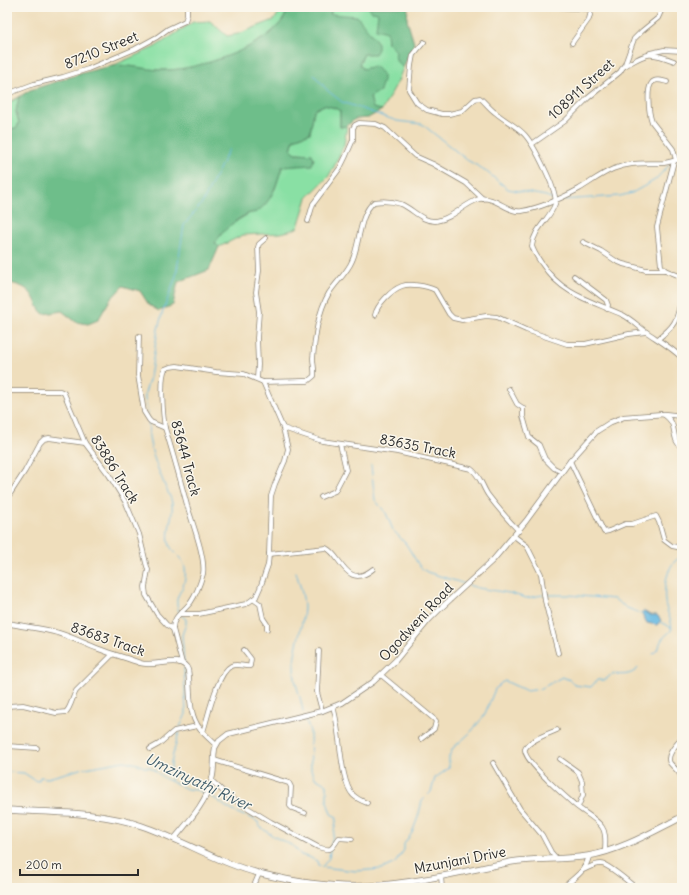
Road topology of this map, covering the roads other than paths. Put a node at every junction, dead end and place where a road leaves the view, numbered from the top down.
1 (186, 7) edge
2 (555, 7) edge
3 (663, 7) edge
4 (592, 8) edge
5 (424, 42) dead end
6 (572, 43) dead end
7 (682, 51) edge
8 (648, 54) junction
9 (674, 61) dead end
10 (623, 68) junction
11 (667, 82) dead end
12 (7, 94) edge
13 (532, 144) junction
14 (682, 159) edge
15 (675, 161) junction
16 (483, 198) junction
17 (556, 200) junction
18 (308, 221) dead end
19 (266, 238) dead end
20 (583, 242) dead end
21 (665, 270) junction
22 (574, 276) dead end
23 (682, 277) edge
24 (682, 297) edge
25 (607, 309) junction
26 (374, 315) dead end
27 (647, 332) junction
28 (139, 336) dead end
29 (658, 339) junction
30 (682, 358) edge
31 (257, 378) junction
32 (263, 382) junction
33 (509, 389) dead end
34 (7, 391) edge
35 (663, 414) junction
36 (682, 416) edge
37 (165, 428) junction
38 (283, 428) junction
39 (85, 443) junction
40 (340, 444) junction
41 (682, 448) edge
42 (570, 461) junction
43 (562, 472) junction
44 (7, 495) edge
45 (321, 497) dead end
46 (519, 531) junction
47 (514, 536) junction
48 (682, 548) edge
49 (269, 554) junction
50 (373, 569) dead end
51 (253, 600) junction
52 (180, 614) junction
53 (7, 623) edge
54 (173, 629) junction
55 (267, 629) dead end
56 (244, 650) dead end
57 (319, 651) dead end
58 (558, 653) dead end
59 (113, 654) junction
60 (182, 663) junction
61 (381, 675) junction
62 (7, 706) edge
63 (333, 707) junction
64 (322, 711) junction
65 (7, 713) edge
66 (197, 726) junction
67 (556, 730) dead end
68 (203, 732) junction
69 (682, 738) edge
70 (421, 739) dead end
71 (216, 745) junction
72 (7, 746) edge
73 (38, 748) dead end
74 (150, 749) dead end
75 (560, 759) dead end
76 (214, 760) junction
77 (493, 763) dead end
78 (682, 778) edge
79 (212, 781) junction
80 (367, 803) dead end
81 (578, 807) junction
82 (7, 810) edge
83 (305, 813) dead end
84 (682, 817) edge
85 (174, 839) junction
86 (352, 839) dead end
87 (605, 852) junction
88 (589, 856) junction
89 (557, 859) junction
90 (583, 870) junction
91 (259, 874) junction
92 (440, 876) junction
93 (307, 886) edge
94 (328, 887) edge
95 (355, 887) edge
96 (253, 888) edge
97 (442, 888) edge
98 (563, 888) edge
99 (636, 888) edge

1 - 12 street, 87210 Street
2 - 4 street
3 - 10 street, 108911 Street
4 - 6 street
5 - 13 street
7 - 8 street
8 - 9 street
8 - 10 street
10 - 13 street, 108911 Street
11 - 15 street
13 - 17 street
14 - 15 street
15 - 17 street
15 - 21 street
16 - 17 street
16 - 18 street
16 - 32 street
17 - 25 street
19 - 31 street
20 - 21 street
21 - 23 street
22 - 25 street
24 - 29 street
25 - 27 street
26 - 27 street
27 - 29 street
28 - 37 street
29 - 30 street
31 - 32 street, 83644 Track
31 - 37 street, 83644 Track
32 - 38 street
33 - 43 street
34 - 39 street, 83886 Track
35 - 36 street, Ogodweni Road
35 - 41 street
35 - 42 street, Ogodweni Road
37 - 52 street, 83644 Track
38 - 40 street, 83635 Track
38 - 49 street
39 - 44 street
39 - 54 street, 83886 Track
40 - 45 street
40 - 46 street, 83635 Track
42 - 43 street, Ogodweni Road
42 - 48 street
43 - 46 street, Ogodweni Road
46 - 47 street, Ogodweni Road
47 - 58 street
47 - 61 street, Ogodweni Road
49 - 50 street
49 - 51 street
51 - 52 street
51 - 55 street
52 - 54 street, 83644 Track
53 - 59 street, 83683 Track
54 - 60 street
56 - 68 street
57 - 64 street
59 - 60 street, 83683 Track
59 - 62 street
60 - 66 street
61 - 63 street, Ogodweni Road
61 - 70 street
62 - 65 street
63 - 64 street, Ogodweni Road
63 - 80 street
64 - 71 street, Ogodweni Road
66 - 68 street
66 - 74 street
67 - 81 street
68 - 71 street
69 - 78 street
71 - 76 street
72 - 73 street
75 - 81 street
76 - 79 street
76 - 83 street
77 - 89 street
79 - 85 street
79 - 86 street
81 - 87 street
82 - 85 main road, Mzunjani Drive
84 - 87 main road, Mzunjani Drive
85 - 91 main road, Mzunjani Drive
87 - 88 main road, Mzunjani Drive
88 - 89 main road, Mzunjani Drive
88 - 90 street
89 - 92 main road, Mzunjani Drive
90 - 98 street
90 - 99 street
91 - 93 main road, Mzunjani Drive
91 - 96 street
92 - 95 main road, Mzunjani Drive
92 - 97 street
93 - 94 main road, Mzunjani Drive
94 - 95 main road, Mzunjani Drive

